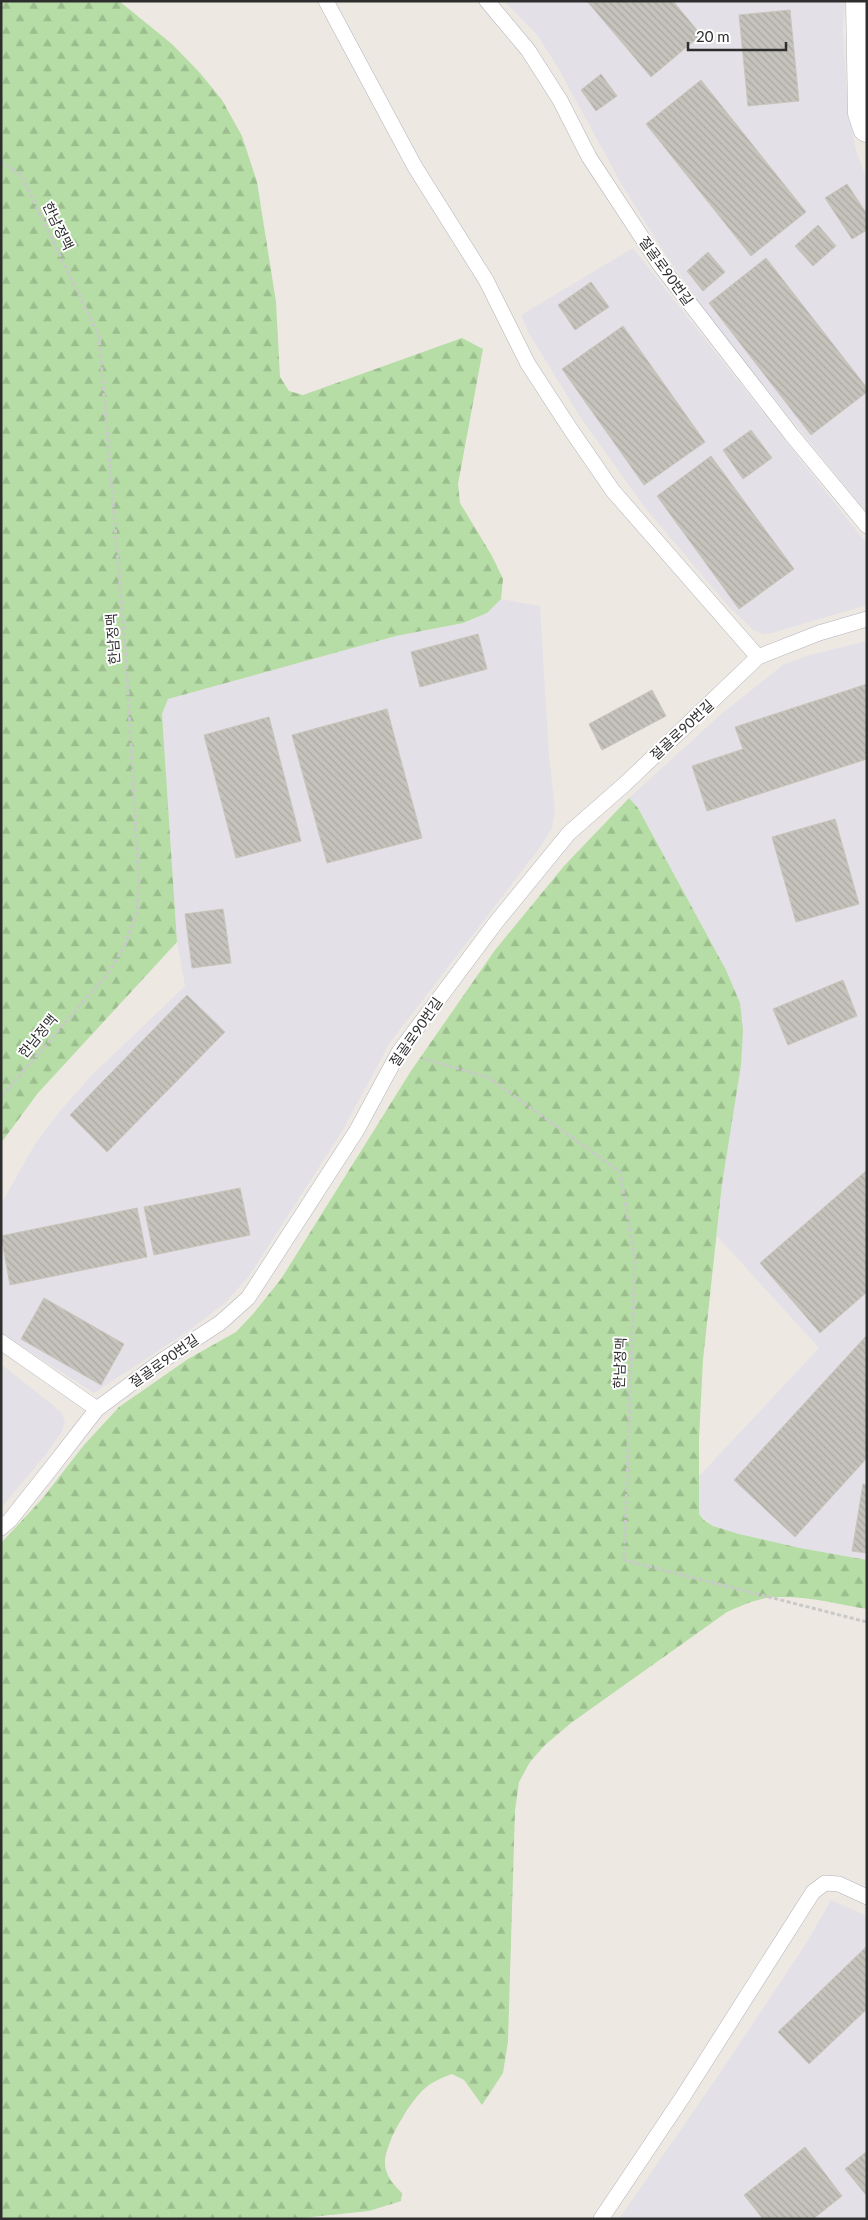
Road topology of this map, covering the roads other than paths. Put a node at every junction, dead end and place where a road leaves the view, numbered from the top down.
1 (326, 1) edge
2 (487, 1) edge
3 (860, 1) edge
4 (867, 128) edge
5 (867, 526) edge
6 (867, 619) edge
7 (758, 657) junction
8 (1, 1342) edge
9 (97, 1409) junction
10 (1, 1528) edge
11 (867, 1897) edge
12 (601, 2219) edge

1 - 7 lane
2 - 5 lane, 절골로90번길
3 - 4 street
6 - 7 lane, 절골로90번길
7 - 9 lane, 절골로90번길
8 - 9 lane
9 - 10 lane, 절골로90번길
11 - 12 lane

